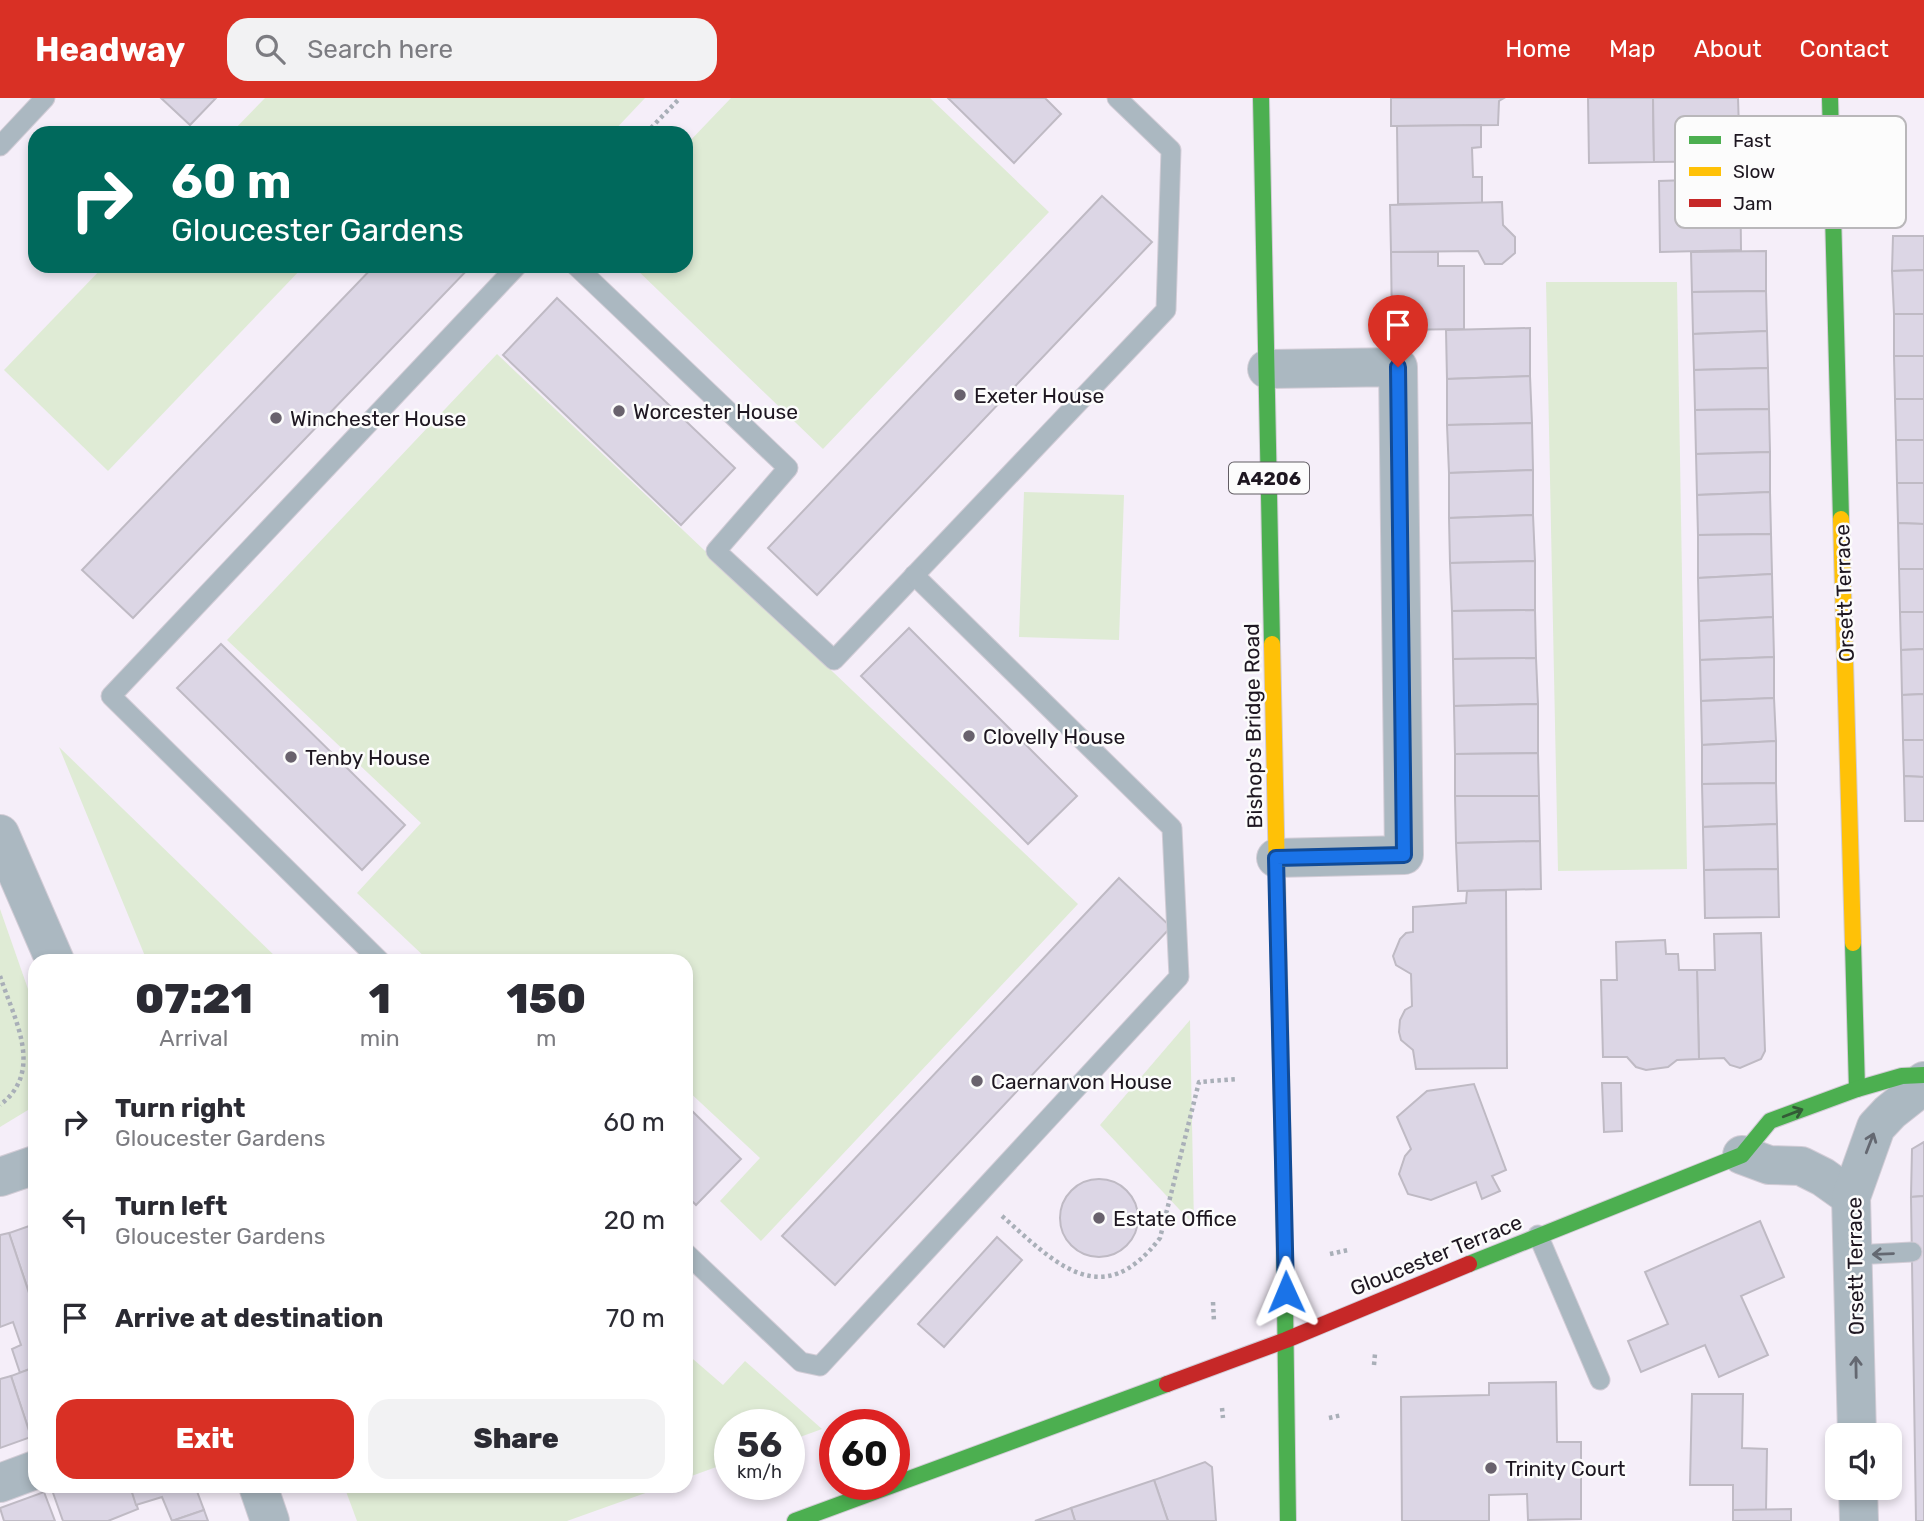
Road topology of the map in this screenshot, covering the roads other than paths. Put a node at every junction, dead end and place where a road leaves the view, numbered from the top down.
1 (45, 98) edge
2 (1117, 98) edge
3 (1261, 98) edge
4 (1830, 98) edge
5 (1830, 116) edge
6 (0, 146) edge
7 (1834, 228) edge
8 (510, 273) edge
9 (583, 273) edge
10 (1267, 369) junction
11 (914, 575) junction
12 (0, 834) edge
13 (1276, 858) junction
14 (52, 954) edge
15 (373, 954) edge
16 (1924, 1078) edge
17 (1857, 1088) junction
18 (1742, 1155) junction
19 (28, 1167) edge
20 (0, 1177) edge
21 (1851, 1197) junction
22 (1538, 1235) junction
23 (1912, 1252) dead end
24 (1854, 1255) junction
25 (693, 1260) edge
26 (1286, 1340) junction
27 (1600, 1380) dead end
28 (1857, 1423) edge
29 (28, 1473) edge
30 (0, 1483) edge
31 (260, 1493) edge
32 (1858, 1500) edge
33 (270, 1521) edge
34 (795, 1521) edge
35 (1288, 1521) edge
36 (1859, 1521) edge

1 - 6 lane
2 - 11 lane
3 - 10 street, Bishop's Bridge Road / A4206
4 - 5 street, Orsett Terrace
7 - 17 street, Orsett Terrace
8 - 15 lane
9 - 11 lane
10 - 13 street, Bishop's Bridge Road / A4206
10 - 13 street
11 - 25 lane
12 - 14 street
13 - 26 street, Bishop's Bridge Road / A4206
16 - 17 street, Gloucester Terrace
21 -> 16 street, Orsett Terrace
18 -> 17 street, Gloucester Terrace
18 - 21 street
18 - 22 street, Gloucester Terrace
19 - 20 street
21 - 24 street, Orsett Terrace
22 - 26 street, Gloucester Terrace
22 - 27 lane
23 -> 24 lane
28 -> 24 street, Orsett Terrace
26 - 34 street, Gloucester Terrace
26 - 35 street, Bishop's Bridge Road / A4206
29 - 30 street
31 - 33 street
32 - 36 street

